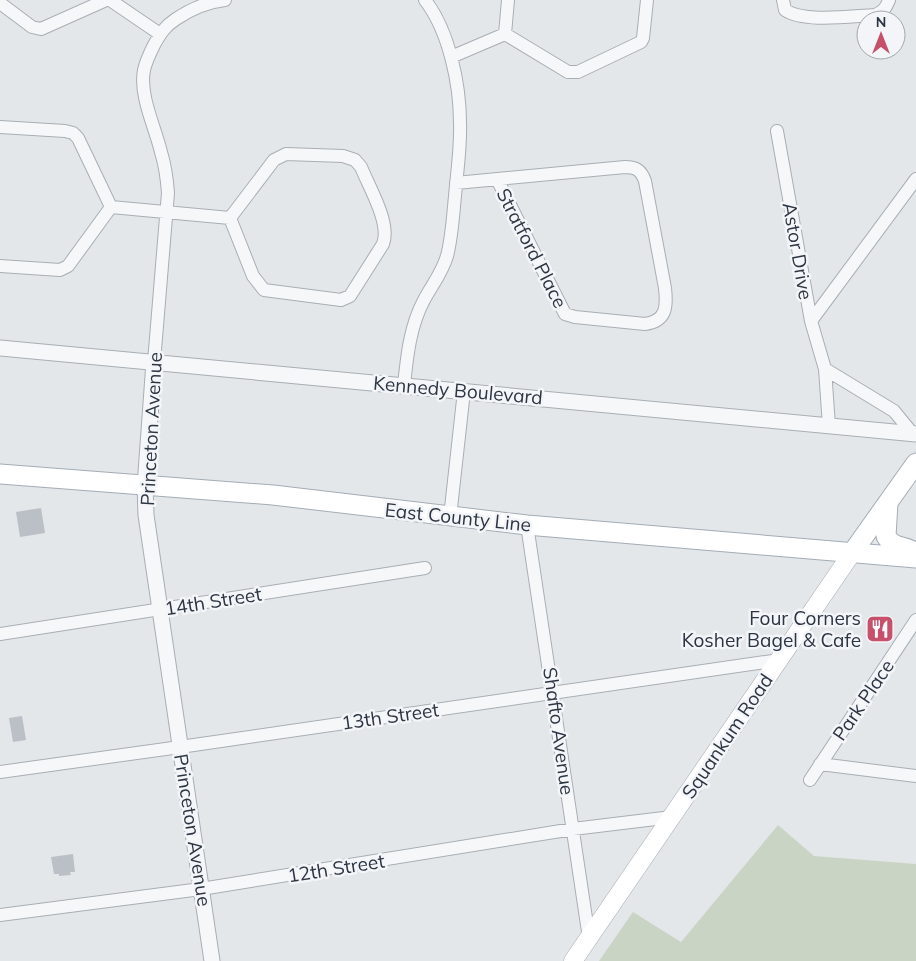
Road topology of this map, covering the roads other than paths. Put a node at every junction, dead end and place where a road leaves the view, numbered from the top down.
1 (106, 0) edge
2 (110, 0) edge
3 (225, 0) edge
4 (425, 0) edge
5 (508, 0) edge
6 (646, 0) edge
7 (783, 0) edge
8 (889, 0) edge
9 (0, 2) edge
10 (160, 34) junction
11 (505, 34) junction
12 (451, 57) junction
13 (0, 127) edge
14 (777, 131) dead end
15 (497, 179) junction
16 (916, 179) edge
17 (456, 183) junction
18 (111, 207) junction
19 (166, 211) junction
20 (230, 218) junction
21 (0, 266) edge
22 (811, 321) junction
23 (0, 348) edge
24 (154, 362) junction
25 (825, 369) junction
26 (404, 385) junction
27 (464, 391) junction
28 (829, 426) junction
29 (914, 434) edge
30 (916, 463) edge
31 (0, 474) edge
32 (145, 486) junction
33 (888, 502) junction
34 (450, 517) junction
35 (527, 525) junction
36 (852, 552) junction
37 (916, 554) edge
38 (916, 558) edge
39 (425, 568) dead end
40 (160, 609) junction
41 (916, 620) edge
42 (0, 634) edge
43 (779, 660) junction
44 (553, 692) junction
45 (180, 748) junction
46 (820, 764) junction
47 (0, 772) edge
48 (916, 776) edge
49 (810, 780) dead end
50 (672, 817) junction
51 (573, 829) junction
52 (201, 889) junction
53 (0, 915) edge
54 (589, 938) junction
55 (212, 961) edge
56 (573, 961) edge

1 - 9 street
2 - 10 street
3 - 10 street, Princeton Avenue
4 - 12 street
5 - 11 street
6 - 11 street
7 - 8 street
10 - 19 street, Princeton Avenue
11 - 12 street
12 - 17 street
13 - 18 street
14 - 22 street, Astor Drive
15 - 15 street, Stratford Place
15 - 17 street, Stratford Place
16 - 22 street
17 - 26 street
18 - 19 street
18 - 21 street
19 - 20 street
19 - 24 street, Princeton Avenue
20 - 20 street
22 - 25 street, Astor Drive
23 - 24 street, Kennedy Boulevard
24 - 26 street, Kennedy Boulevard
24 - 32 street, Princeton Avenue
25 - 28 street, Astor Drive
25 - 29 street
26 - 27 street, Kennedy Boulevard
27 - 28 street, Kennedy Boulevard
27 - 34 street
28 - 29 street, Kennedy Boulevard
30 - 33 main road, Squankum Road
31 - 32 main road, East County Line
32 - 34 main road, East County Line
32 - 40 street, Princeton Avenue
33 - 36 main road, Squankum Road
33 - 37 main road
34 - 35 main road, East County Line
35 - 36 main road, East County Line
35 - 44 street, Shafto Avenue
36 - 38 main road, East County Line
36 - 43 main road, Squankum Road
39 - 40 street, 14th Street
40 - 42 street, 14th Street
40 - 45 street, Princeton Avenue
41 - 46 street, Park Place
43 - 44 street, 13th Street
43 - 50 main road, Squankum Road
44 - 45 street, 13th Street
44 - 51 street, Shafto Avenue
45 - 47 street, 13th Street
45 - 52 street, Princeton Avenue
46 - 48 street
46 - 49 street, Park Place
50 - 51 street, 12th Street
50 - 54 main road, Squankum Road
51 - 52 street, 12th Street
51 - 54 street, Shafto Avenue
52 - 53 street, 12th Street
52 - 55 street, Princeton Avenue
54 - 56 main road, Squankum Road

